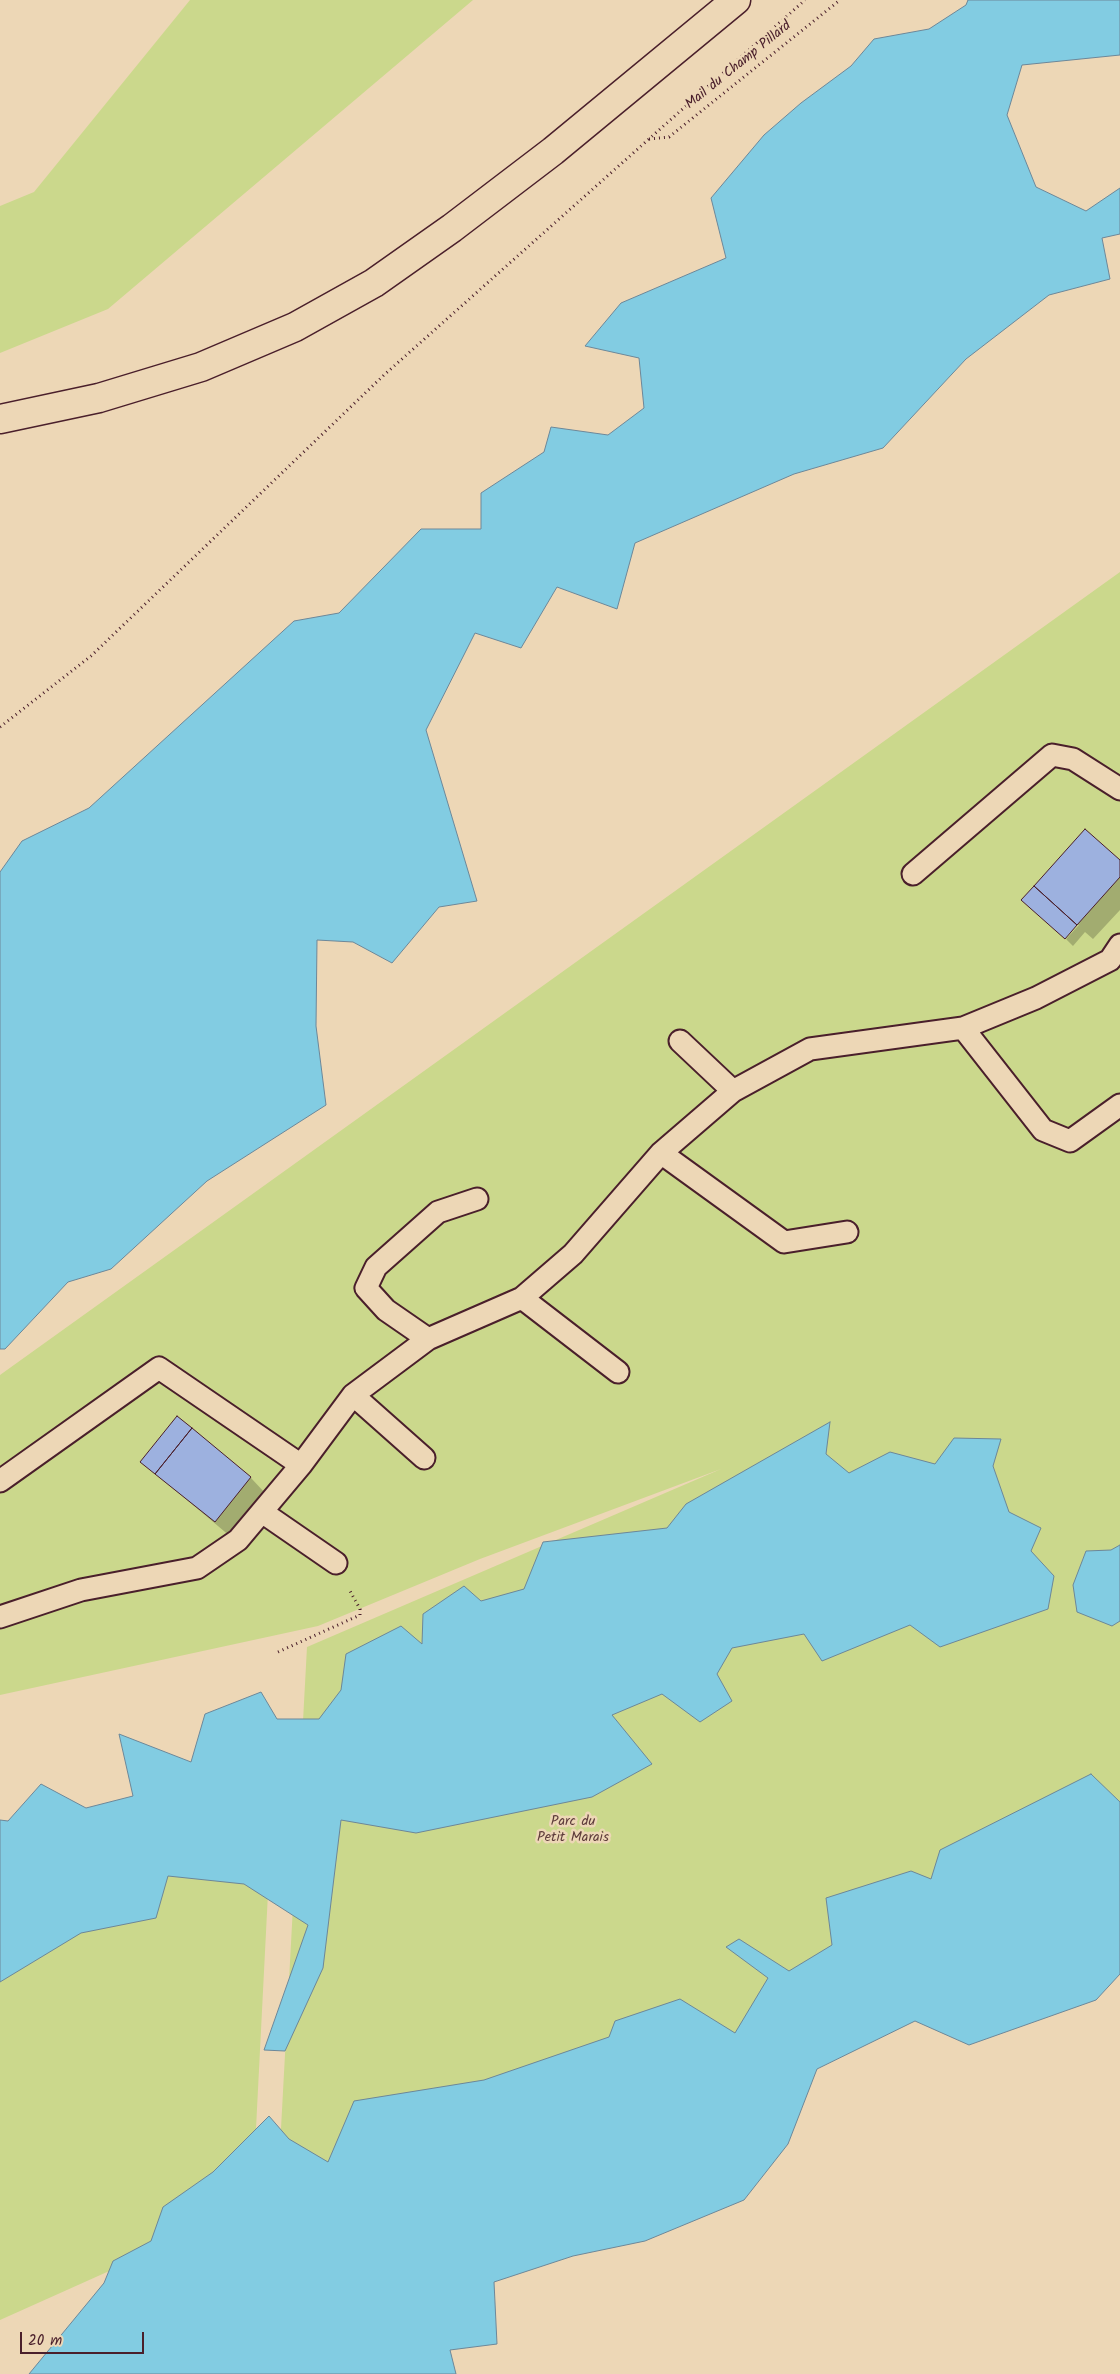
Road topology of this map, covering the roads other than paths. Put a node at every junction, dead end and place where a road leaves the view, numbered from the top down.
1 (736, 0) edge
2 (0, 419) edge
3 (1120, 789) edge
4 (913, 874) dead end
5 (1120, 945) edge
6 (963, 1028) junction
7 (680, 1041) dead end
8 (734, 1091) junction
9 (1120, 1105) edge
10 (661, 1153) junction
11 (477, 1199) dead end
12 (847, 1232) dead end
13 (522, 1298) junction
14 (428, 1339) junction
15 (618, 1372) dead end
16 (353, 1395) junction
17 (424, 1458) dead end
18 (301, 1465) junction
19 (0, 1480) edge
20 (262, 1512) junction
21 (336, 1563) road end
22 (0, 1617) edge

1 - 2 street
3 - 4 lane
5 - 6 lane
6 - 8 lane
6 - 9 lane
7 - 8 lane
8 - 10 lane
10 - 12 lane
10 - 13 lane
11 - 14 lane
13 - 14 lane
13 - 15 lane
14 - 16 lane
16 - 17 lane
16 - 18 lane
18 - 19 lane
18 - 20 lane
20 - 21 lane
20 - 22 lane

